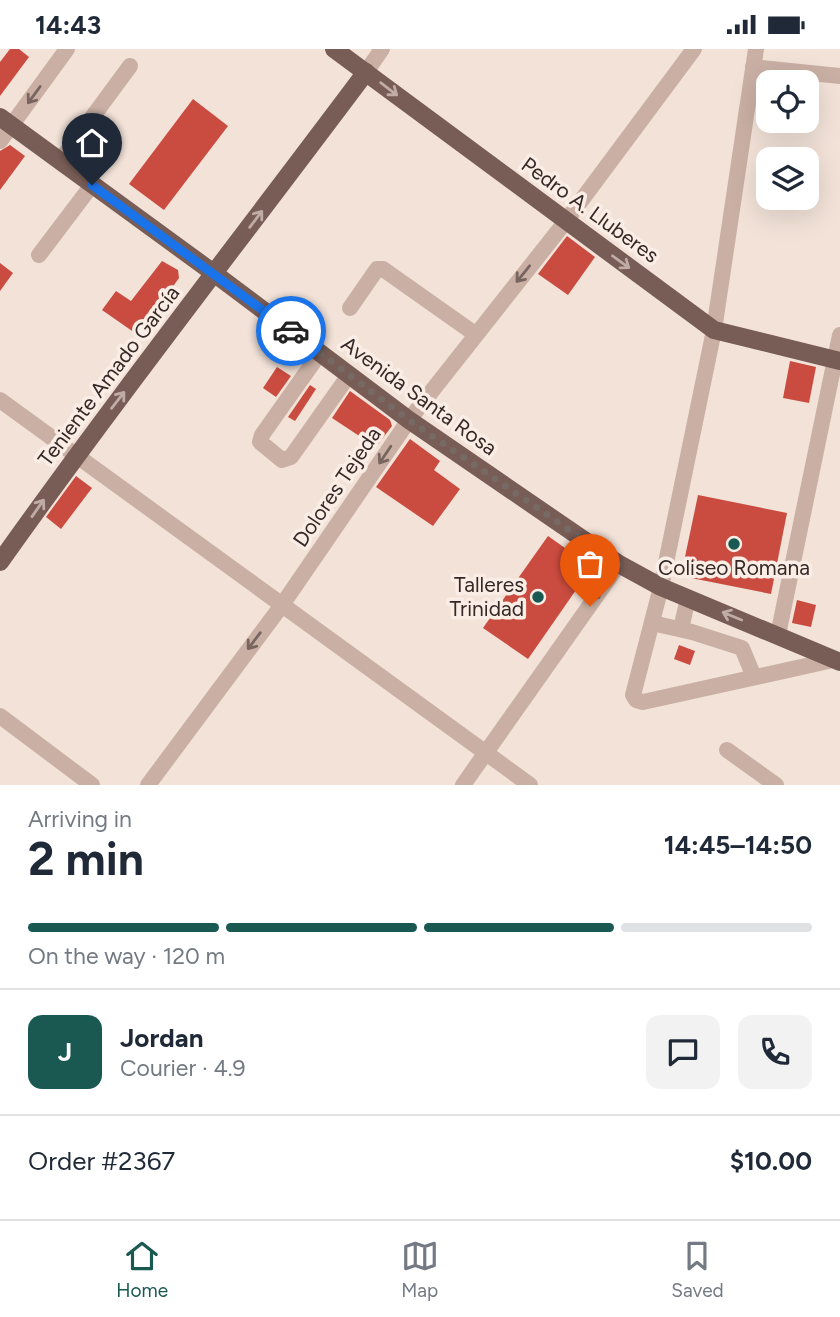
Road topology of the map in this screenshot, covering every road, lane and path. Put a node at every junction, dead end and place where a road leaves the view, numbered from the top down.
1 (67, 49) edge
2 (334, 49) edge
3 (382, 49) edge
4 (694, 49) edge
5 (756, 49) edge
6 (130, 66) dead end
7 (753, 67) junction
8 (366, 72) junction
9 (840, 76) edge
10 (6, 122) edge
11 (0, 141) edge
12 (60, 161) junction
13 (92, 185) junction
14 (566, 221) junction
15 (39, 255) dead end
16 (215, 274) junction
17 (350, 308) dead end
18 (714, 330) junction
19 (475, 334) junction
20 (840, 335) edge
21 (320, 353) junction
22 (838, 361) edge
23 (349, 375) junction
24 (0, 400) edge
25 (409, 420) junction
26 (77, 454) junction
27 (0, 562) edge
28 (619, 564) junction
29 (661, 587) junction
30 (688, 598) junction
31 (282, 605) junction
32 (652, 623) junction
33 (681, 629) junction
34 (778, 635) junction
35 (836, 661) edge
36 (754, 677) junction
37 (0, 716) edge
38 (727, 750) dead end
39 (487, 753) junction
40 (92, 785) edge
41 (148, 785) edge
42 (463, 785) edge
43 (530, 785) edge
44 (776, 785) edge

1 -> 10 street
2 - 8 main road, Pedro A. Lluberes
3 - 8 street, Teniente Amado García
4 - 14 street, Dolores Tejeda
5 - 7 street
6 - 12 street
7 - 9 street
7 - 18 street
8 -> 14 main road, Pedro A. Lluberes
16 -> 8 main road, Teniente Amado García
10 - 11 street
10 - 12 main road, Avenida Santa Rosa
12 - 13 main road, Avenida Santa Rosa
13 - 15 street
13 - 16 main road, Avenida Santa Rosa
14 -> 18 main road, Pedro A. Lluberes
14 -> 19 street, Dolores Tejeda
16 - 21 main road, Avenida Santa Rosa
26 -> 16 main road, Teniente Amado García
17 - 19 street
18 - 22 main road, Pedro A. Lluberes
18 - 29 street
19 - 25 street, Dolores Tejeda
20 - 22 street
21 - 23 main road, Avenida Santa Rosa
21 - 23 street
22 - 34 street
23 - 25 main road, Avenida Santa Rosa
24 - 26 street
25 - 28 main road, Avenida Santa Rosa
25 -> 31 street, Dolores Tejeda
27 -> 26 main road, Teniente Amado García
26 - 31 street
28 - 29 main road, Avenida Santa Rosa
28 - 39 street
29 - 30 main road, Avenida Santa Rosa
29 - 32 street
30 - 33 street
34 -> 30 main road, Avenida Santa Rosa
31 - 39 street
31 -> 41 street, Dolores Tejeda
32 - 33 street
32 - 36 street
33 - 36 street
34 - 35 main road, Avenida Santa Rosa
35 - 36 street
37 - 40 street
38 - 44 street
39 - 42 street
39 - 43 street

